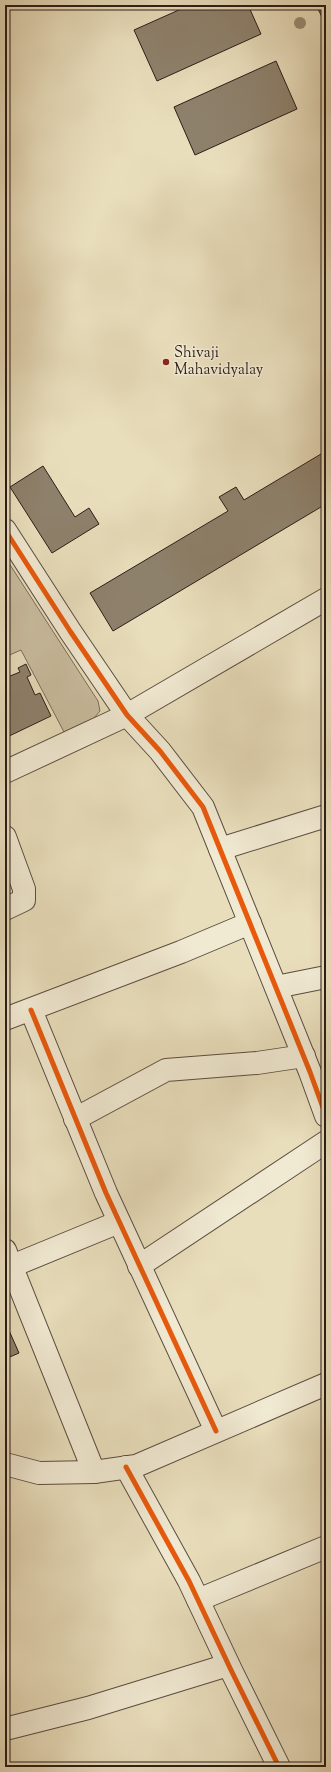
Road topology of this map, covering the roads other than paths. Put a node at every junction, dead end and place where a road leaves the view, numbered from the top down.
1 (5, 530) edge
2 (326, 599) edge
3 (127, 715) junction
4 (5, 772) edge
5 (326, 816) edge
6 (5, 837) edge
7 (220, 849) junction
8 (5, 909) edge
9 (250, 923) junction
10 (326, 977) edge
11 (276, 987) junction
12 (31, 1010) junction
13 (5, 1019) edge
14 (304, 1056) junction
15 (326, 1116) edge
16 (75, 1119) junction
17 (326, 1142) edge
18 (119, 1222) junction
19 (7, 1257) edge
20 (139, 1266) junction
21 (326, 1384) edge
22 (216, 1431) junction
23 (5, 1464) edge
24 (126, 1468) junction
25 (94, 1472) junction
26 (326, 1547) edge
27 (198, 1600) junction
28 (228, 1665) junction
29 (5, 1729) edge
30 (279, 1767) edge

1 - 3 street
2 - 3 street
3 - 4 street
3 - 7 street
5 - 7 street
6 - 8 street
7 - 9 street
9 - 11 street
9 - 12 street
10 - 11 street
11 - 14 street
12 - 13 street
12 - 16 street
14 - 15 street
14 - 16 street
16 - 18 street
17 - 20 street
18 - 19 street
18 - 20 street
19 - 25 street
20 - 22 street
21 - 22 street
22 - 24 street
23 - 25 street
24 - 25 street
24 - 27 street
26 - 27 street
27 - 28 street
28 - 29 street
28 - 30 street

